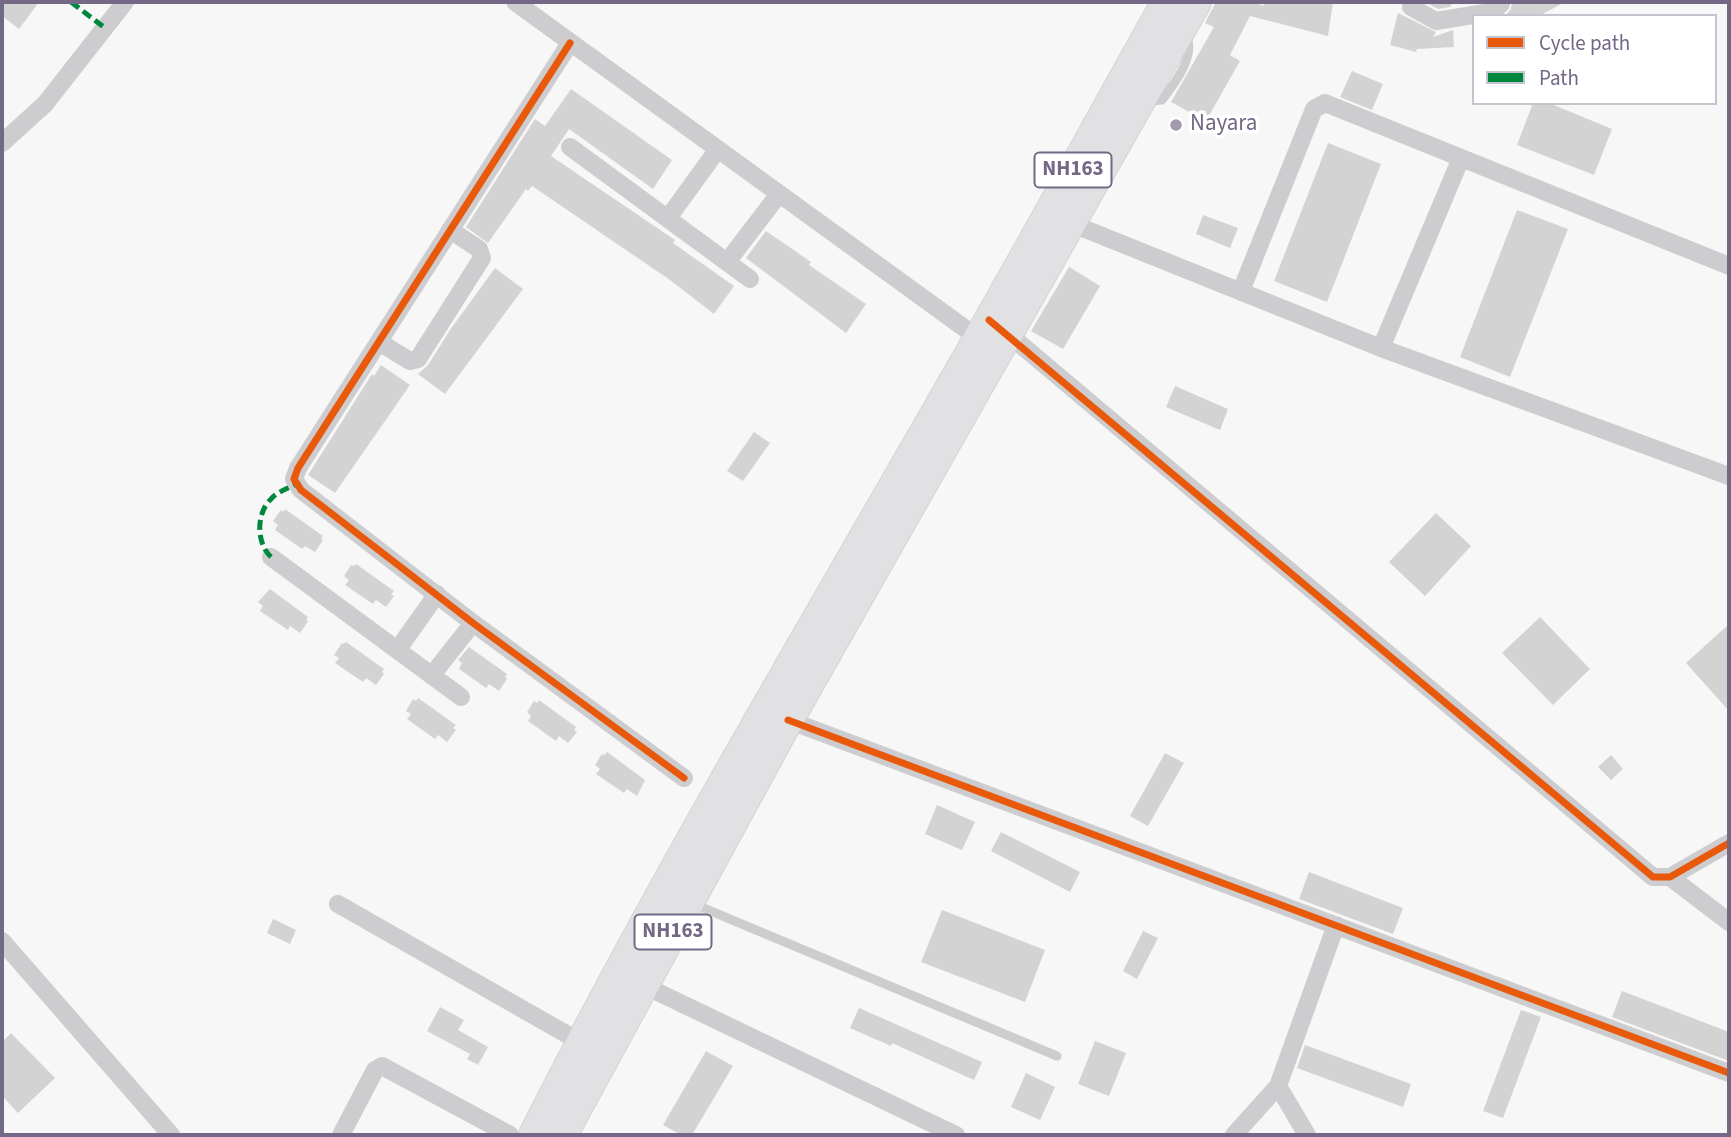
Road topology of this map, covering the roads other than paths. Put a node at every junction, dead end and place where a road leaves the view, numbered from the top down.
1 (125, 2) edge
2 (515, 2) edge
3 (1167, 2) edge
4 (1196, 2) edge
5 (1414, 2) edge
6 (1503, 3) edge
7 (1477, 14) edge
8 (1472, 15) edge
9 (570, 43) junction
10 (2, 143) edge
11 (570, 147) dead end
12 (718, 149) junction
13 (1461, 158) junction
14 (779, 194) junction
15 (668, 218) junction
16 (1070, 223) junction
17 (450, 230) junction
18 (727, 262) junction
19 (1729, 266) edge
20 (750, 279) dead end
21 (1241, 291) junction
22 (994, 336) junction
23 (379, 342) junction
24 (1381, 348) junction
25 (1729, 476) edge
26 (271, 557) dead end
27 (437, 594) junction
28 (472, 623) junction
29 (398, 649) junction
30 (432, 675) junction
31 (461, 697) dead end
32 (788, 720) junction
33 (684, 778) dead end
34 (1729, 843) edge
35 (1670, 877) junction
36 (689, 902) junction
37 (338, 904) dead end
38 (1729, 922) edge
39 (1336, 925) junction
40 (2, 941) edge
41 (645, 986) junction
42 (582, 1043) junction
43 (1057, 1056) dead end
44 (1729, 1073) edge
45 (1278, 1086) junction
46 (171, 1135) edge
47 (341, 1135) edge
48 (510, 1135) edge
49 (534, 1135) edge
50 (562, 1135) edge
51 (956, 1135) edge
52 (1234, 1135) edge
53 (1307, 1135) edge

1 - 10 street
2 - 9 street
3 - 22 highway, NH163
4 - 16 highway, NH163
5 - 8 street
6 - 7 street
9 - 12 street
9 - 17 street
11 - 15 street
12 - 14 street
12 - 15 street
13 - 19 street
13 - 21 street
13 - 24 street
14 - 18 street
14 - 22 street
15 - 18 street
16 - 21 street
16 - 22 highway, NH163
17 - 23 street
17 - 23 street
18 - 20 street
21 - 24 street
22 - 32 highway, NH163
22 - 35 street
22 - 42 highway, NH163
23 - 27 street
24 - 25 street
26 - 29 street
27 - 28 street
27 - 29 street
28 - 30 street
28 - 33 street
29 - 30 street
30 - 31 street
32 - 36 highway, NH163
32 - 39 street
34 - 35 street
35 - 38 street
36 - 41 highway, NH163
36 - 43 lane
37 - 42 street
39 - 44 street
39 - 45 street
40 - 46 street
41 - 50 highway, NH163
41 - 51 street
42 - 49 highway, NH163
45 - 52 street
45 - 53 street
47 - 48 street

